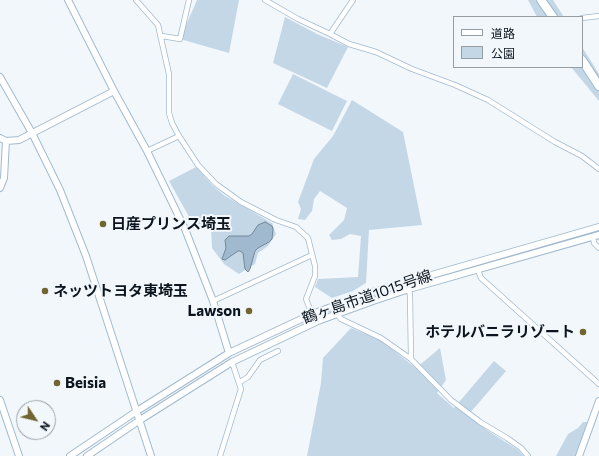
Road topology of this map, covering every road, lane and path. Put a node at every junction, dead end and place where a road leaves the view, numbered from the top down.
1 (68, 0) edge
2 (136, 0) edge
3 (190, 0) edge
4 (265, 0) edge
5 (353, 0) edge
6 (541, 0) edge
7 (552, 16) edge
8 (599, 16) edge
9 (583, 18) edge
10 (330, 34) junction
11 (162, 36) junction
12 (583, 62) edge
13 (0, 77) edge
14 (599, 86) edge
15 (114, 91) junction
16 (32, 133) junction
17 (179, 136) junction
18 (0, 138) edge
19 (6, 141) junction
20 (147, 151) junction
21 (599, 168) edge
22 (0, 188) edge
23 (599, 227) edge
24 (596, 236) edge
25 (599, 248) edge
26 (312, 255) junction
27 (478, 270) junction
28 (409, 289) junction
29 (213, 301) junction
30 (312, 314) junction
31 (338, 314) junction
32 (278, 351) dead end
33 (229, 353) junction
34 (411, 359) junction
35 (232, 362) junction
36 (240, 382) junction
37 (599, 384) edge
38 (0, 400) edge
39 (599, 400) edge
40 (137, 411) junction
41 (140, 420) junction
42 (19, 456) edge
43 (70, 456) edge
44 (87, 456) edge
45 (151, 456) edge
46 (220, 456) edge
47 (528, 456) edge
48 (579, 456) edge

1 - 15 street
2 - 11 street
3 - 11 street
4 - 10 street
5 - 10 street
6 - 7 highway
8 - 9 street
10 - 21 street
11 - 17 street
12 - 14 highway
13 - 16 street
15 - 16 street
15 - 20 street
16 - 19 street
16 - 40 street
17 - 20 street
17 - 26 street
18 - 19 street
19 - 22 street
20 - 29 street
23 - 30 street, 鶴ヶ島市道1015号線
24 - 25 street
24 - 27 street, 鶴ヶ島市道1015号線
26 - 29 street
26 - 30 street
27 - 28 street, 鶴ヶ島市道1015号線
27 - 37 street
28 - 31 street, 鶴ヶ島市道1015号線
28 - 34 street
29 - 33 street
30 - 33 street, 鶴ヶ島市道1015号線
31 - 34 street
31 - 35 street, 鶴ヶ島市道1015号線
32 - 36 street
33 - 40 street, 鶴ヶ島市道1015号線
34 - 47 street
35 - 36 street
35 - 41 street, 鶴ヶ島市道1015号線
36 - 46 street
38 - 42 street
39 - 48 street
40 - 41 street
40 - 43 street, 鶴ヶ島市道1015号線
41 - 44 street, 鶴ヶ島市道1015号線
41 - 45 street

